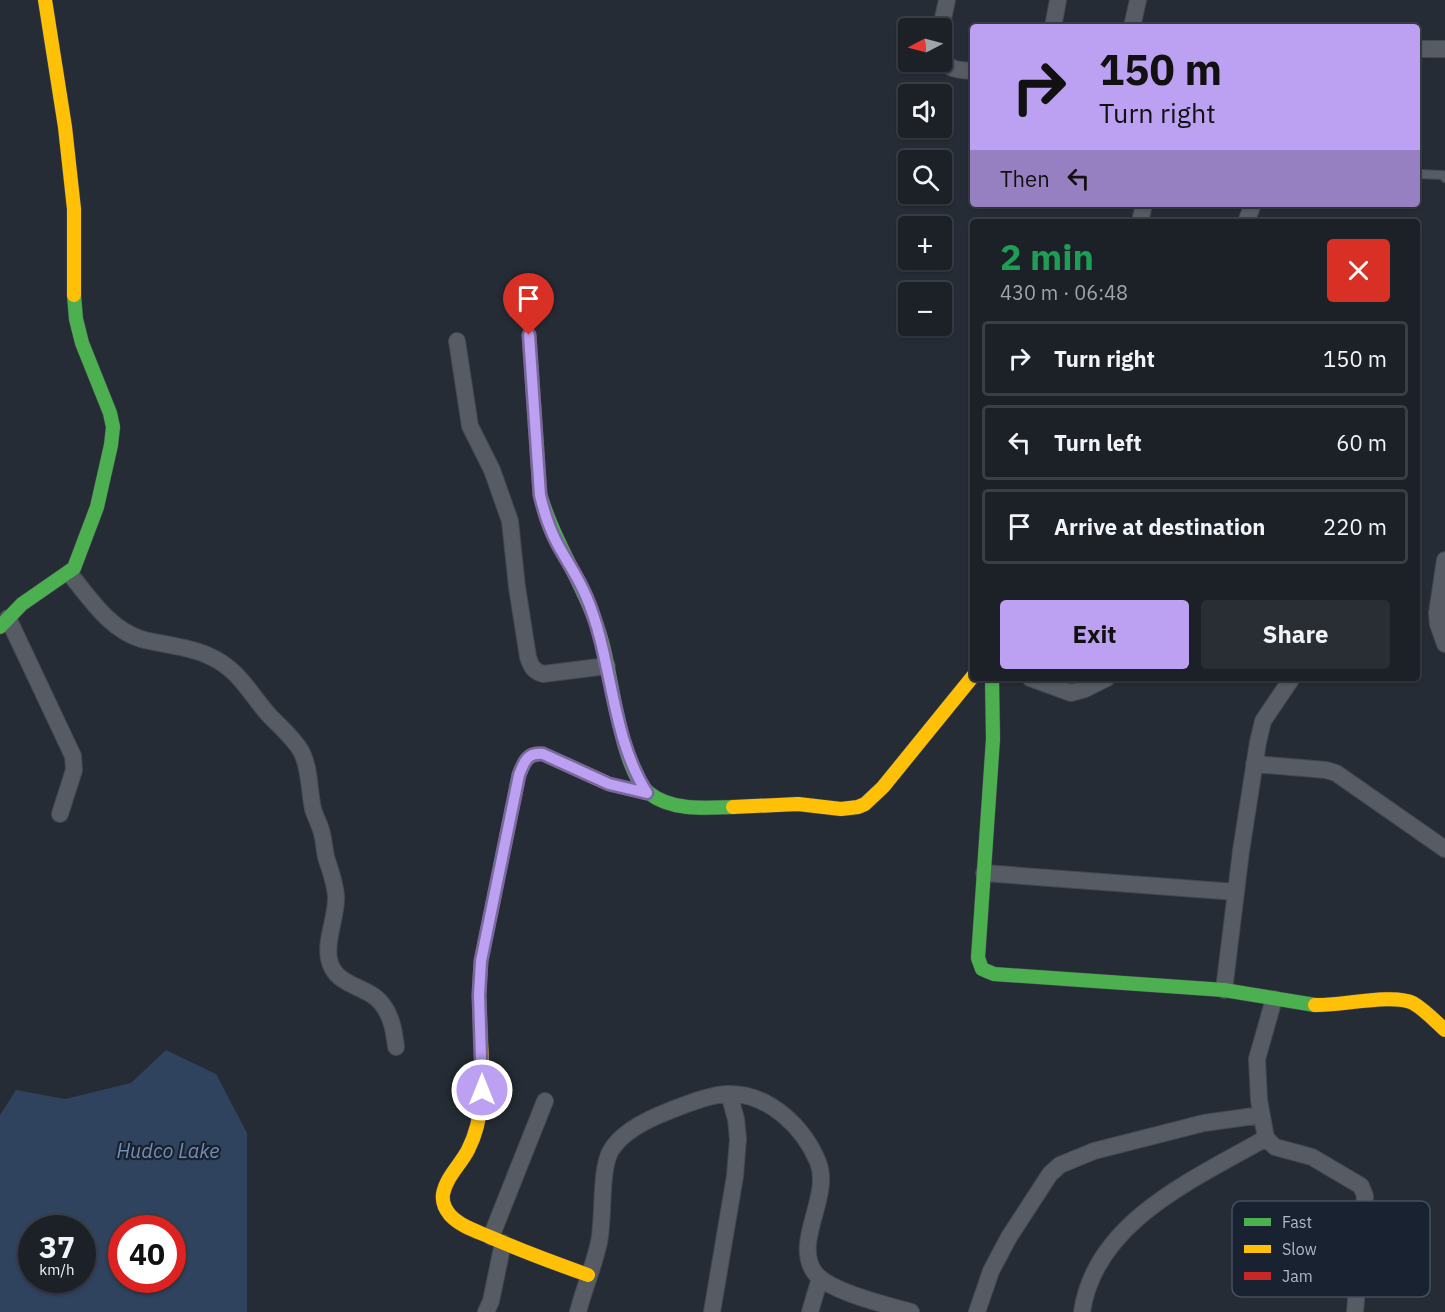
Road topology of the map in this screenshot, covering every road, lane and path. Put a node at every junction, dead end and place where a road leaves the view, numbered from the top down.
1 (45, 0) edge
2 (947, 0) edge
3 (1058, 0) edge
4 (1138, 0) edge
5 (944, 18) edge
6 (1054, 24) edge
7 (1133, 24) edge
8 (1445, 49) edge
9 (1420, 50) edge
10 (952, 68) edge
11 (970, 71) edge
12 (1420, 174) edge
13 (1445, 178) edge
14 (529, 335) dead end
15 (458, 341) dead end
16 (1445, 560) edge
17 (69, 573) junction
18 (4, 622) edge
19 (1445, 644) edge
20 (607, 666) junction
21 (970, 680) edge
22 (991, 681) edge
23 (1038, 681) edge
24 (1101, 681) edge
25 (1290, 681) edge
26 (1254, 764) junction
27 (647, 793) junction
28 (60, 814) dead end
29 (1445, 849) edge
30 (984, 873) junction
31 (1236, 892) junction
32 (1224, 990) junction
33 (1274, 999) junction
34 (1445, 1030) edge
35 (396, 1047) dead end
36 (729, 1094) junction
37 (545, 1101) dead end
38 (1261, 1115) junction
39 (1266, 1138) junction
40 (1365, 1201) edge
41 (497, 1240) junction
42 (588, 1275) junction
43 (820, 1278) junction
44 (1356, 1297) edge
45 (486, 1312) edge
46 (578, 1312) edge
47 (712, 1312) edge
48 (810, 1312) edge
49 (911, 1312) edge
50 (977, 1312) edge
51 (1082, 1312) edge
52 (1355, 1312) edge

1 - 17 street
2 - 5 street
3 - 6 street
4 - 7 street
8 - 9 street
10 - 11 street
12 - 13 lane
14 - 20 street
15 - 20 street
16 - 19 street
17 - 18 street
17 - 35 street
18 - 28 street
20 - 27 street
21 - 27 street
22 - 30 street
23 - 24 street
25 - 26 street
26 - 29 street
26 - 31 street
27 - 41 street
30 - 31 street
30 - 32 street
31 - 32 street
32 - 33 street
33 - 34 street
33 - 38 street
36 - 42 street
36 - 43 street
36 - 47 street
37 - 41 street
38 - 39 street
38 - 50 street
39 - 40 street
39 - 51 street
41 - 42 street
41 - 45 street
42 - 46 street
43 - 48 street
43 - 49 street
44 - 52 street

